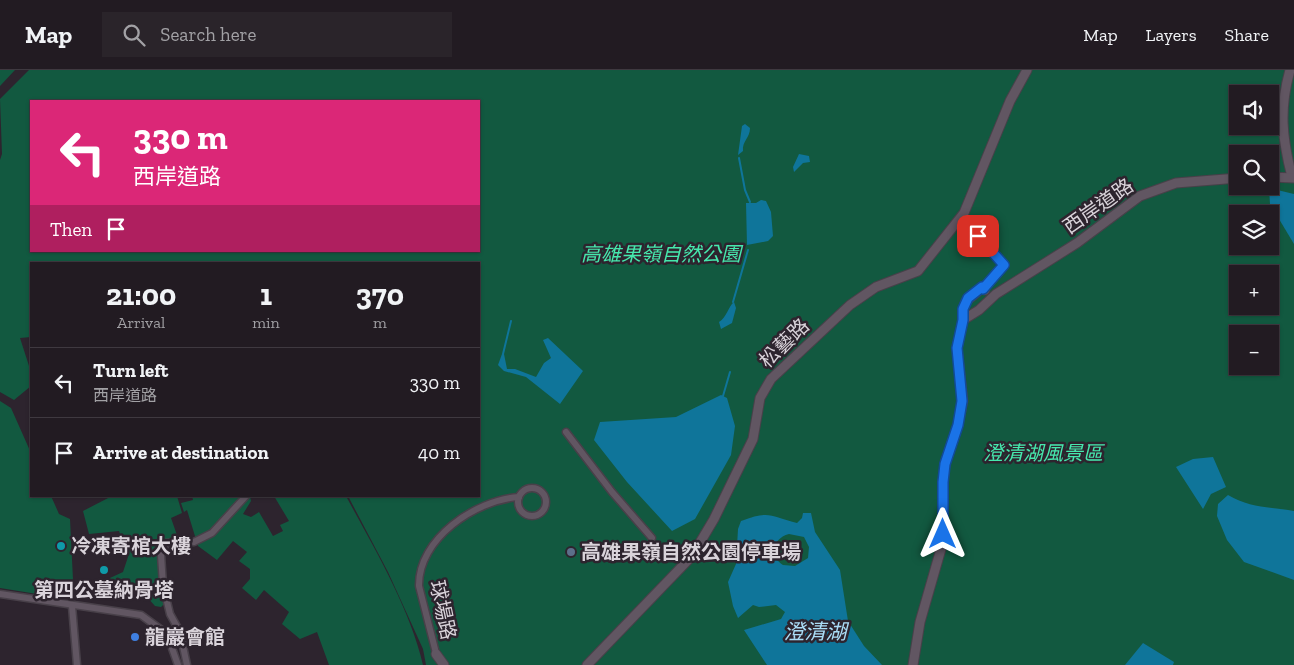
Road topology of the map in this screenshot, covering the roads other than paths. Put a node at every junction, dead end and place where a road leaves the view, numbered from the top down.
1 (1027, 70) edge
2 (1290, 70) edge
3 (1279, 177) edge
4 (1293, 178) edge
5 (1229, 179) edge
6 (978, 236) dead end
7 (983, 289) junction
8 (991, 298) junction
9 (963, 320) junction
10 (566, 432) dead end
11 (245, 497) edge
12 (519, 497) junction
13 (652, 538) dead end
14 (0, 594) edge
15 (72, 606) junction
16 (436, 654) junction
17 (77, 665) edge
18 (178, 665) edge
19 (187, 665) edge
20 (440, 665) edge
21 (444, 665) edge
22 (587, 665) edge
23 (912, 665) edge

1 - 22 street, 松藝路
2 - 4 street
3 - 4 street
5 - 8 street, 西岸道路
6 - 7 street
7 - 8 street
7 - 9 street
8 - 9 street, 西岸道路
9 - 23 street
10 - 13 street
11 - 19 street
12 - 12 street, 球場路
12 - 16 street, 球場路
14 - 15 street
15 - 17 street
15 - 18 street
16 - 20 street, 球場路
16 - 21 street

